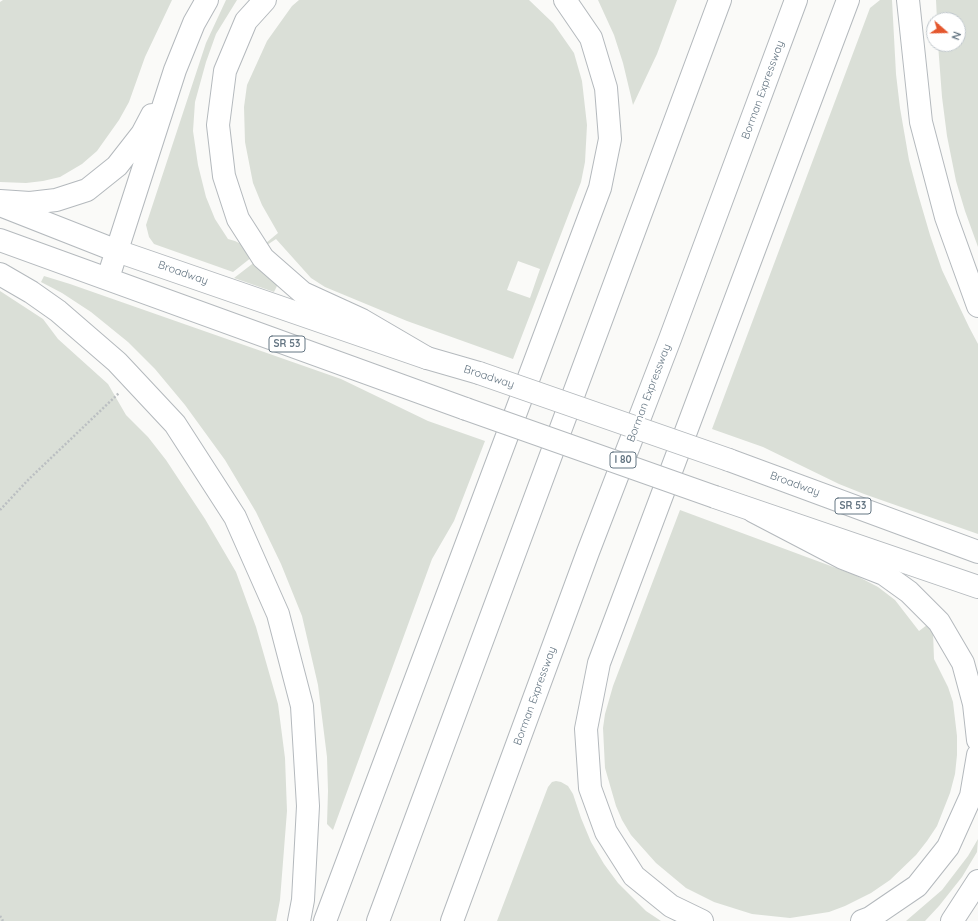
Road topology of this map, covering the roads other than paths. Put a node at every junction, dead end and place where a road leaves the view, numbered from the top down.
1 (207, 0) edge
2 (265, 0) edge
3 (565, 0) edge
4 (720, 0) edge
5 (796, 0) edge
6 (848, 0) edge
7 (908, 0) edge
8 (175, 70) junction
9 (0, 201) edge
10 (0, 205) edge
11 (0, 240) edge
12 (117, 251) junction
13 (0, 274) edge
14 (108, 278) junction
15 (978, 306) edge
16 (427, 358) junction
17 (753, 511) junction
18 (978, 552) edge
19 (978, 587) edge
20 (978, 740) edge
21 (978, 755) edge
22 (978, 881) edge
23 (299, 921) edge
24 (325, 921) edge
25 (378, 921) edge
26 (452, 921) edge
27 (702, 921) edge
28 (862, 921) edge
29 (952, 921) edge

1 - 8 main road
2 - 16 main road
3 - 24 main road
4 - 25 main road
5 - 26 main road, Borman Expressway / I 80
6 - 27 main road
7 - 15 main road
8 - 9 main road
8 - 12 main road
10 - 12 main road, Broadway / SR 53
11 - 14 main road, SR 53
12 - 14 main road
12 - 16 main road, Broadway / SR 53
13 - 23 main road
14 - 17 main road, SR 53, bridge
16 - 18 main road, Broadway / SR 53, bridge
17 - 19 main road, SR 53
17 - 20 main road
21 - 28 main road
22 - 29 main road

